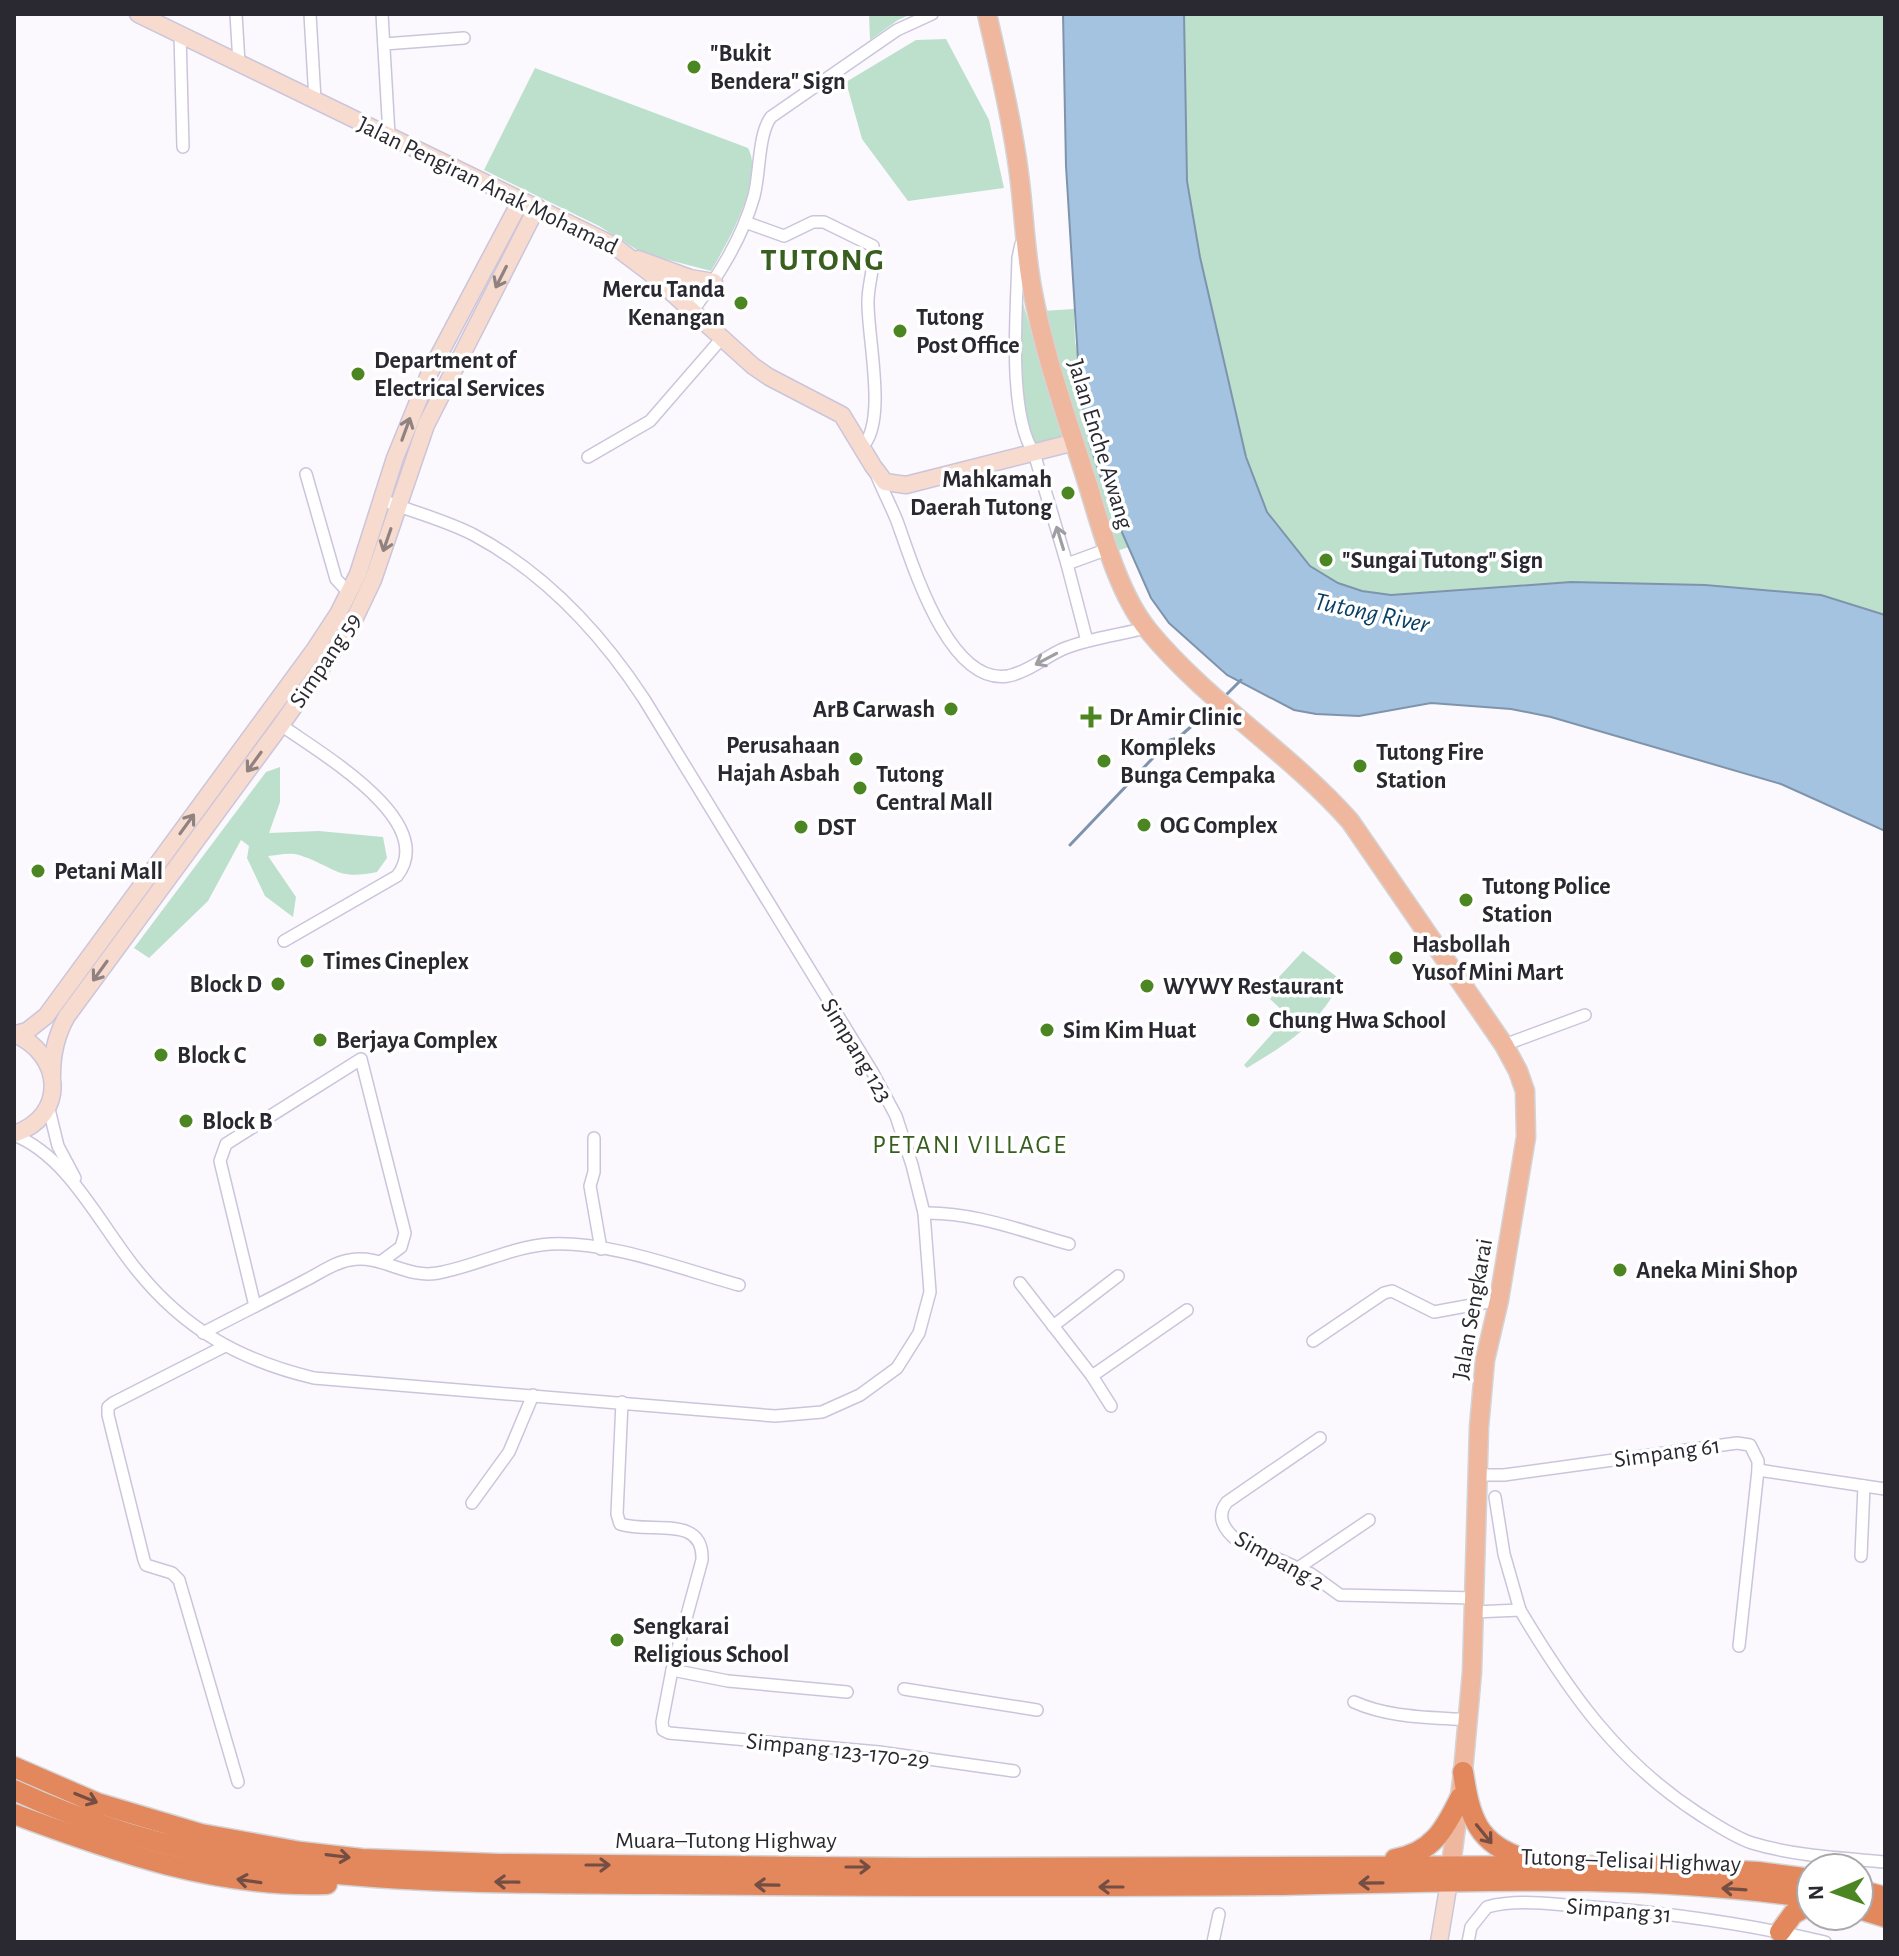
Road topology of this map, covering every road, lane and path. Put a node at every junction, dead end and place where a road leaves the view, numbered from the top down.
1 (138, 14) edge
2 (236, 14) edge
3 (310, 14) edge
4 (382, 14) edge
5 (932, 14) edge
6 (987, 14) edge
7 (180, 34) junction
8 (464, 38) dead end
9 (384, 44) junction
10 (239, 63) junction
11 (315, 100) junction
12 (389, 135) junction
13 (183, 147) dead end
14 (521, 200) junction
15 (537, 207) junction
16 (745, 222) junction
17 (1024, 233) junction
18 (629, 256) junction
19 (714, 282) junction
20 (692, 312) junction
21 (722, 338) junction
22 (1075, 442) junction
23 (862, 447) junction
24 (1034, 453) junction
25 (588, 457) dead end
26 (873, 466) junction
27 (306, 474) dead end
28 (906, 485) junction
29 (390, 503) junction
30 (896, 520) junction
31 (1108, 549) junction
32 (1067, 564) junction
33 (349, 593) junction
34 (1146, 628) junction
35 (1087, 641) junction
36 (281, 725) junction
37 (1333, 803) joint
38 (284, 941) dead end
39 (1585, 1015) dead end
40 (15, 1034) edge
41 (1504, 1045) junction
42 (52, 1075) junction
43 (48, 1105) junction
44 (14, 1135) edge
45 (594, 1138) dead end
46 (92, 1206) junction
47 (924, 1213) junction
48 (1069, 1244) dead end
49 (601, 1249) junction
50 (382, 1261) junction
51 (1118, 1276) dead end
52 (1020, 1283) dead end
53 (739, 1285) dead end
54 (1499, 1300) junction
55 (255, 1306) junction
56 (1187, 1310) dead end
57 (1053, 1326) junction
58 (203, 1333) junction
59 (1313, 1341) dead end
60 (225, 1346) junction
61 (1092, 1376) junction
62 (533, 1395) junction
63 (622, 1402) junction
64 (1111, 1406) dead end
65 (1320, 1438) dead end
66 (1758, 1470) junction
67 (1478, 1475) junction
68 (1864, 1486) junction
69 (1885, 1489) edge
70 (1495, 1497) dead end
71 (472, 1503) dead end
72 (1369, 1520) dead end
73 (1861, 1556) dead end
74 (1298, 1568) junction
75 (1475, 1605) junction
76 (1520, 1610) junction
77 (1739, 1646) dead end
78 (672, 1670) junction
79 (904, 1689) dead end
80 (847, 1692) dead end
81 (1354, 1702) dead end
82 (1037, 1710) dead end
83 (1468, 1720) junction
84 (14, 1767) edge
85 (1014, 1771) dead end
86 (1463, 1772) junction
87 (238, 1782) dead end
88 (14, 1790) edge
89 (1460, 1798) junction
90 (14, 1814) edge
91 (1885, 1862) edge
92 (1541, 1864) junction
93 (1356, 1866) junction
94 (1450, 1874) junction
95 (354, 1877) junction
96 (1795, 1877) edge
97 (1795, 1896) edge
98 (1795, 1913) edge
99 (1219, 1914) dead end
100 (1780, 1937) edge
101 (1213, 1942) edge
102 (1439, 1942) edge
103 (1468, 1942) edge
104 (1825, 1942) edge

1 - 7 street, Jalan Pengiran Anak Mohamad
2 - 10 street
3 - 11 street
4 - 9 street
5 - 16 street
6 - 17 main road, Jalan Enche Awang
7 - 10 street, Jalan Pengiran Anak Mohamad
7 - 13 street
8 - 9 street
9 - 12 street
10 - 11 street, Jalan Pengiran Anak Mohamad
11 - 12 street, Jalan Pengiran Anak Mohamad
12 - 14 street, Jalan Pengiran Anak Mohamad
14 - 15 street, Jalan Pengiran Anak Mohamad
29 -> 14 street, Simpang 59
15 - 18 street, Jalan Pengiran Anak Mohamad
15 -> 29 street, Simpang 59
16 - 19 street
16 - 23 street
17 - 22 main road, Jalan Enche Awang
17 - 24 street
18 - 19 street
18 - 20 street, Jalan Pengiran Anak Mohamad
19 - 20 street
20 - 21 street, Jalan Pengiran Anak Mohamad
21 - 23 street, Jalan Pengiran Anak Mohamad
21 - 25 street
22 - 24 street
22 - 31 main road, Jalan Enche Awang
23 - 26 street, Jalan Pengiran Anak Mohamad
24 - 28 street
32 -> 24 street
26 - 28 street
26 - 30 street
27 - 33 street, Simpang 59
28 - 30 street
29 - 33 street, Simpang 59
29 -> 36 street, Simpang 59
29 - 47 street, Simpang 123
35 -> 30 street
31 - 32 street
31 - 34 main road, Jalan Enche Awang
32 - 35 street
40 -> 33 street, Simpang 59
34 - 35 street
34 - 37 main road, Jalan Enche Awang
36 - 38 street
36 -> 42 street, Simpang 59
37 - 41 main road, Jalan Sengkarai
39 - 41 street
40 - 42 street
41 - 54 main road, Jalan Sengkarai
42 - 43 street, Simpang 59
43 - 44 street
43 - 46 street, Simpang 123
44 - 46 street, Simpang 123
45 - 49 street
46 - 58 street, Simpang 123
47 - 48 street
47 - 63 street, Simpang 123
49 - 50 street
49 - 53 street
50 - 55 street
50 - 55 street
51 - 57 street
52 - 57 street
54 - 59 street
54 - 67 main road, Jalan Sengkarai
55 - 58 street
56 - 61 street
57 - 61 street
58 - 60 street, Simpang 123
60 - 62 street, Simpang 123
60 - 87 street
61 - 64 street
62 - 63 street, Simpang 123
62 - 71 street
63 - 78 street
65 - 74 street, Simpang 2
66 - 67 street, Simpang 61
66 - 68 street
66 - 77 street
67 - 75 main road, Jalan Sengkarai
68 - 69 street
68 - 73 street
70 - 76 street
72 - 74 street
74 - 75 street, Simpang 2
75 - 76 street, Simpang 2
75 - 83 main road, Jalan Sengkarai
76 - 91 street
78 - 80 street
78 - 85 street, Simpang 123-170-29
79 - 82 street
81 - 83 street
83 - 86 main road, Jalan Sengkarai
84 -> 93 highway, Muara–Tutong Highway
86 - 89 main road, Jalan Sengkarai
86 -> 92 highway
88 - 95 highway, Muara–Tutong Highway
89 - 93 highway
89 - 94 main road, Jalan Sengkarai
95 -> 90 highway
92 - 94 highway, Tutong–Telisai Highway
92 - 96 highway, Tutong–Telisai Highway
93 - 94 highway, Muara–Tutong Highway
94 -> 95 highway, Muara–Tutong Highway
97 -> 94 highway, Tutong–Telisai Highway
94 - 102 street
98 - 100 highway
99 - 101 street
100 - 103 street, Simpang 31
100 - 104 street

